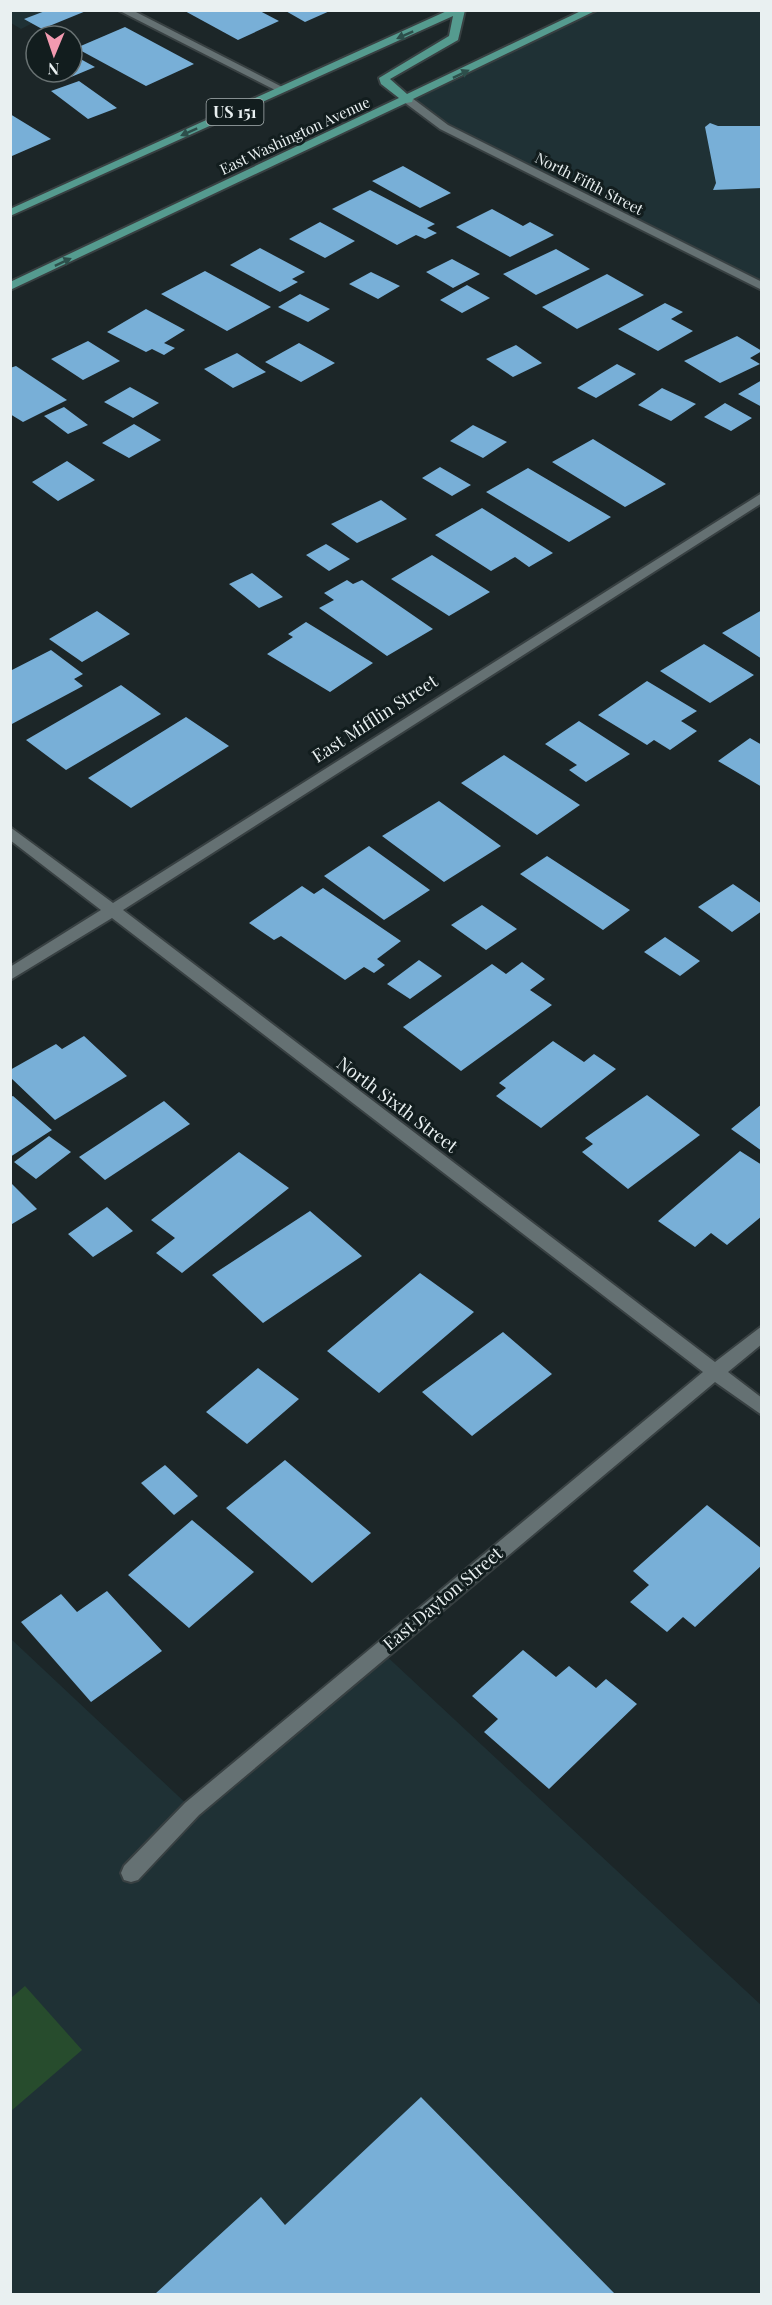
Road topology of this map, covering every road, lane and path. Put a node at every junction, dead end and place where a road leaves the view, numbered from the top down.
1 (123, 10) edge
2 (459, 10) edge
3 (592, 10) edge
4 (283, 90) junction
5 (408, 99) junction
6 (13, 209) edge
7 (10, 287) edge
8 (762, 287) edge
9 (762, 497) edge
10 (10, 832) edge
11 (113, 910) junction
12 (10, 975) edge
13 (762, 1333) edge
14 (716, 1370) junction
15 (762, 1408) edge
16 (131, 1873) dead end

1 - 4 street
2 -> 4 main road, US 151
2 - 5 main road
5 -> 3 main road, East Washington Avenue
4 -> 6 main road, US 151
7 -> 5 main road, East Washington Avenue
5 - 8 street, North Fifth Street
9 - 11 street, East Mifflin Street
10 - 11 street, North Sixth Street
11 - 12 street, East Mifflin Street
11 - 14 street, North Sixth Street
13 - 14 street, East Dayton Street
14 - 15 street, North Sixth Street
14 - 16 street, East Dayton Street

